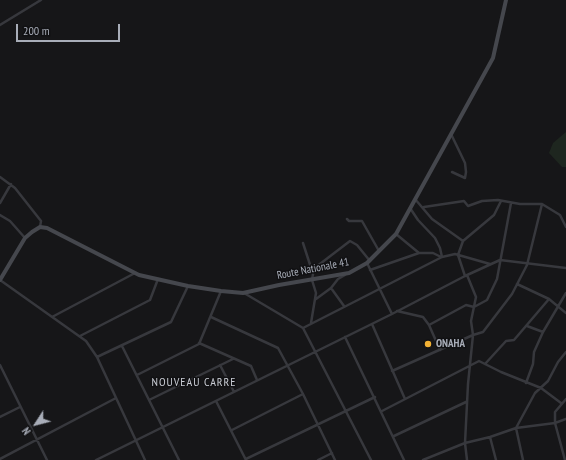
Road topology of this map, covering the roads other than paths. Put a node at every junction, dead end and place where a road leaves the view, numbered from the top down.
1 (41, 0) edge
2 (506, 0) edge
3 (0, 25) edge
4 (451, 134) junction
5 (452, 172) dead end
6 (0, 177) edge
7 (11, 184) junction
8 (415, 198) junction
9 (501, 201) junction
10 (0, 203) edge
11 (511, 203) junction
12 (542, 204) junction
13 (424, 207) junction
14 (410, 208) junction
15 (0, 215) edge
16 (347, 219) dead end
17 (40, 227) junction
18 (566, 227) edge
19 (396, 234) junction
20 (25, 238) junction
21 (463, 241) junction
22 (303, 243) dead end
23 (379, 251) junction
24 (419, 253) junction
25 (458, 255) junction
26 (442, 257) junction
27 (500, 260) junction
28 (369, 262) junction
29 (491, 264) junction
30 (527, 264) junction
31 (566, 268) edge
32 (312, 270) junction
33 (370, 270) junction
34 (136, 273) junction
35 (349, 273) junction
36 (466, 275) junction
37 (158, 279) junction
38 (0, 280) edge
39 (312, 280) junction
40 (517, 284) junction
41 (188, 286) junction
42 (331, 288) junction
43 (379, 288) junction
44 (221, 291) junction
45 (244, 293) junction
46 (566, 293) edge
47 (316, 299) junction
48 (549, 299) junction
49 (344, 306) junction
50 (474, 306) junction
51 (559, 308) junction
52 (397, 311) junction
53 (566, 313) edge
54 (392, 314) junction
55 (211, 316) junction
56 (52, 317) junction
57 (311, 324) junction
58 (372, 324) junction
59 (429, 325) junction
60 (527, 326) junction
61 (303, 328) junction
62 (542, 332) junction
63 (473, 335) junction
64 (80, 336) junction
65 (345, 337) junction
66 (199, 342) junction
67 (122, 346) junction
68 (440, 350) junction
69 (316, 351) junction
70 (566, 352) edge
71 (97, 357) junction
72 (233, 359) junction
73 (485, 364) junction
74 (0, 365) edge
75 (220, 365) junction
76 (288, 365) junction
77 (470, 366) junction
78 (392, 371) junction
79 (137, 375) junction
80 (257, 380) junction
81 (526, 384) junction
82 (541, 388) junction
83 (234, 392) junction
84 (303, 394) junction
85 (374, 397) junction
86 (116, 398) junction
87 (405, 399) junction
88 (566, 399) edge
89 (150, 400) junction
90 (216, 401) junction
91 (466, 402) junction
92 (561, 403) junction
93 (20, 407) junction
94 (346, 410) junction
95 (382, 411) junction
96 (0, 417) edge
97 (566, 419) edge
98 (555, 423) junction
99 (318, 424) junction
100 (162, 427) junction
101 (516, 428) junction
102 (232, 430) junction
103 (394, 436) junction
104 (490, 437) junction
105 (38, 440) junction
106 (136, 441) junction
107 (464, 443) junction
108 (332, 453) junction
109 (0, 459) edge
110 (47, 460) edge
111 (96, 460) edge
112 (145, 460) edge
113 (179, 460) edge
114 (246, 460) edge
115 (318, 460) edge
116 (335, 460) edge
117 (371, 460) edge
118 (404, 460) edge
119 (423, 460) edge
120 (467, 460) edge
121 (496, 460) edge
122 (523, 460) edge
123 (565, 460) edge

1 - 3 street
2 - 4 street, Route Nationale 41
4 - 5 street
4 - 8 street, Route Nationale 41
6 - 7 street
7 - 10 street
7 - 17 street
8 - 13 street
8 - 14 street, Route Nationale 41
9 - 11 street
9 - 13 street
9 - 21 street
11 - 12 street
11 - 27 street
12 - 18 street
12 - 30 street
13 - 21 street
14 - 19 street, Route Nationale 41
14 - 26 street
15 - 20 street
16 - 23 street
17 - 20 street
17 - 34 street, Route Nationale 41
19 - 23 street, Route Nationale 41
19 - 24 street
20 - 38 street
21 - 25 street
22 - 32 street
23 - 28 street, Route Nationale 41
24 - 26 street
24 - 33 street
25 - 26 street
25 - 29 street
25 - 36 street
26 - 43 street
27 - 29 street
27 - 30 street
27 - 50 street
28 - 32 street
28 - 33 street
28 - 35 street, Route Nationale 41
29 - 36 street
30 - 31 street
30 - 40 street
32 - 39 street
33 - 43 street
34 - 37 street, Route Nationale 41
34 - 56 street
35 - 39 street, Route Nationale 41
35 - 42 street
36 - 50 street
36 - 52 street
37 - 41 street, Route Nationale 41
37 - 64 street
38 - 56 street
39 - 45 street, Route Nationale 41
39 - 47 street
40 - 48 street
40 - 63 street
41 - 44 street, Route Nationale 41
41 - 67 street
42 - 47 street
42 - 49 street
43 - 49 street
43 - 54 street
44 - 45 street, Route Nationale 41
44 - 55 street
45 - 61 street
46 - 51 street
47 - 57 street
48 - 51 street
48 - 60 street
49 - 57 street
50 - 59 street
50 - 63 street
51 - 53 street
51 - 62 street
52 - 54 street
52 - 59 street
54 - 58 street
55 - 66 street
55 - 76 street
56 - 64 street
57 - 61 street
58 - 65 street
58 - 78 street
59 - 68 street
60 - 62 street
60 - 73 street
61 - 69 street
62 - 81 street
63 - 68 street
63 - 77 street
64 - 71 street
65 - 69 street
65 - 85 street
66 - 72 street
66 - 79 street
67 - 71 street
67 - 79 street
68 - 78 street
69 - 76 street
69 - 94 street
70 - 82 street
71 - 86 street
72 - 75 street
72 - 80 street
73 - 77 street
73 - 81 street
74 - 93 street
75 - 83 street
75 - 89 street
76 - 80 street
76 - 84 street
77 - 87 street
77 - 91 street
78 - 87 street
79 - 89 street
80 - 83 street
81 - 82 street
82 - 92 street
82 - 101 street
83 - 90 street
84 - 99 street
84 - 102 street
85 - 94 street
85 - 95 street
86 - 105 street
86 - 106 street
87 - 95 street
88 - 92 street
89 - 100 street
90 - 100 street
90 - 102 street
91 - 103 street
91 - 107 street
92 - 98 street
93 - 96 street
93 - 105 street
94 - 99 street
94 - 117 street
95 - 103 street
97 - 98 street
98 - 101 street
98 - 123 street
99 - 108 street
99 - 114 street
100 - 106 street
100 - 113 street
101 - 104 street
101 - 122 street
102 - 114 street
103 - 118 street
104 - 107 street
104 - 121 street
105 - 109 street
105 - 110 street
106 - 111 street
106 - 112 street
107 - 119 street
107 - 120 street
108 - 115 street
108 - 116 street

